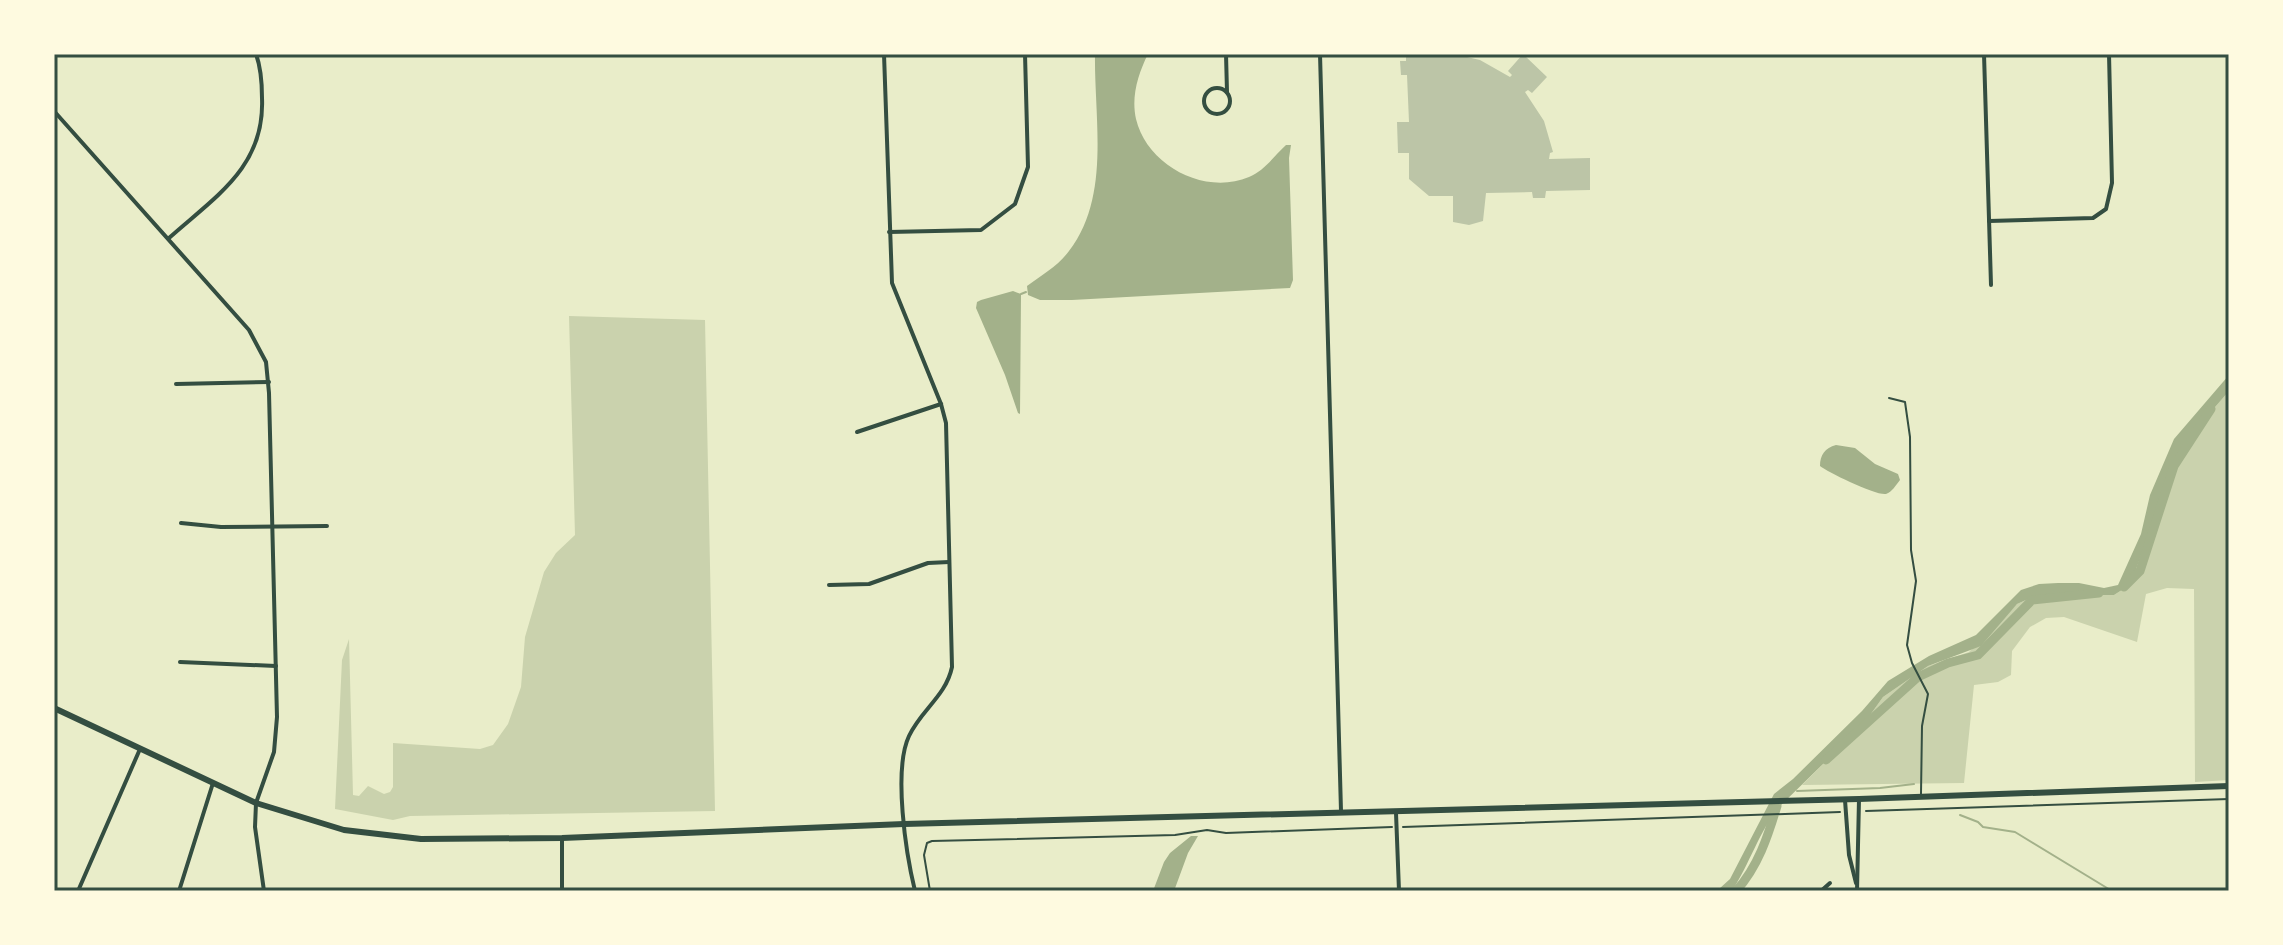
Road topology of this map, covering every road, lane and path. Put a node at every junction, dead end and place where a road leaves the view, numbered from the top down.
1 (256, 54) edge
2 (884, 54) edge
3 (1025, 54) edge
4 (1226, 54) edge
5 (1320, 54) edge
6 (1984, 54) edge
7 (2109, 54) edge
8 (1227, 94) junction
9 (54, 111) edge
10 (1989, 221) junction
11 (889, 232) junction
12 (168, 239) junction
13 (1991, 285) dead end
14 (269, 382) junction
15 (176, 384) dead end
16 (1889, 398) dead end
17 (941, 404) junction
18 (857, 432) dead end
19 (181, 523) dead end
20 (327, 526) dead end
21 (272, 527) junction
22 (949, 562) junction
23 (829, 585) dead end
24 (180, 662) dead end
25 (276, 666) junction
26 (54, 708) edge
27 (140, 749) junction
28 (213, 783) junction
29 (2229, 786) edge
30 (1921, 796) junction
31 (1859, 799) junction
32 (2229, 799) edge
33 (1844, 800) junction
34 (256, 803) junction
35 (1859, 811) junction
36 (1846, 812) junction
37 (1396, 813) junction
38 (1341, 815) junction
39 (904, 824) junction
40 (1396, 827) junction
41 (562, 838) junction
42 (1830, 883) dead end
43 (1856, 888) edge
44 (78, 891) edge
45 (179, 891) edge
46 (264, 891) edge
47 (562, 891) edge
48 (915, 891) edge
49 (930, 891) edge
50 (1399, 891) edge
51 (1821, 891) edge

1 - 12 street
2 - 11 street
3 - 11 street
4 - 8 street
5 - 38 street
6 - 10 street
7 - 10 street
8 - 8 street
9 - 12 street
10 - 13 street
11 - 17 street
12 - 14 street
14 - 15 street
14 - 21 street
16 - 30 lane
17 - 18 street
17 - 22 street
19 - 21 street
20 - 21 street
21 - 25 street
22 - 23 street
22 - 39 street
24 - 25 street
25 - 34 street
26 - 27 street
27 - 28 street
27 - 44 street
28 - 34 street
28 - 45 street
29 - 30 street
30 - 31 street
31 - 33 street
31 - 35 street
32 - 35 path
33 - 36 street
33 - 37 street
34 - 41 street
34 - 46 street
35 - 43 street
36 - 40 path
36 - 43 street
37 - 38 street
37 - 40 street
38 - 39 street
39 - 41 street
39 - 48 street
40 - 49 path
40 - 50 street
41 - 47 street
42 - 51 street

